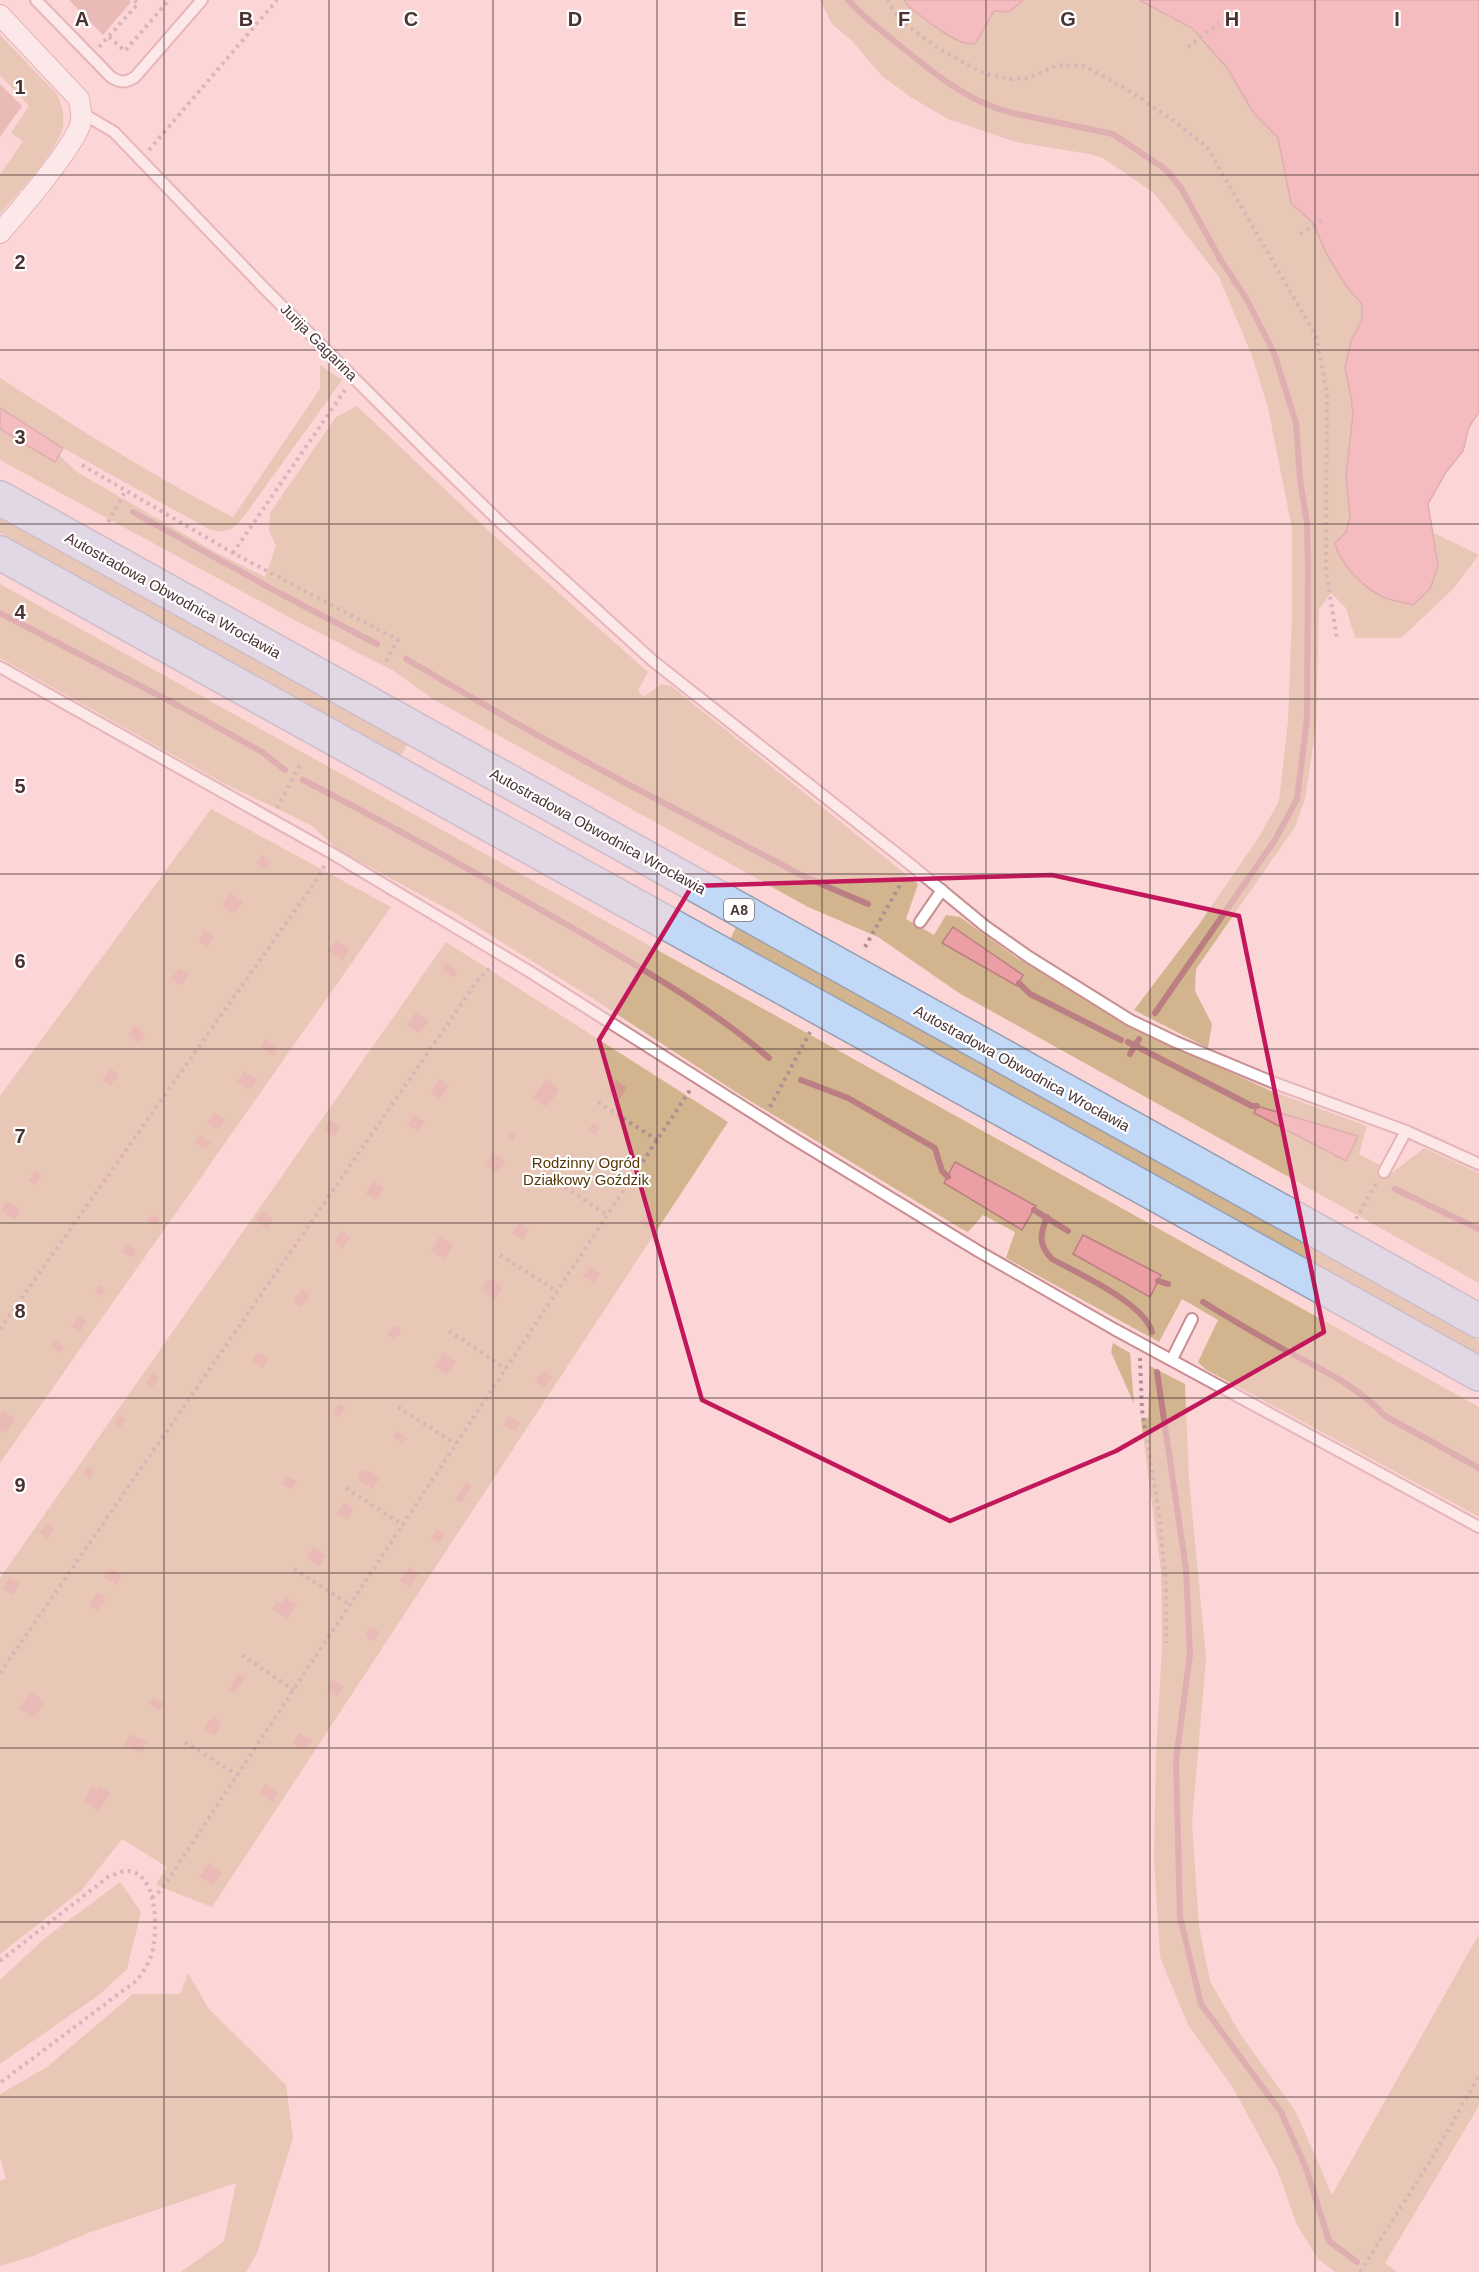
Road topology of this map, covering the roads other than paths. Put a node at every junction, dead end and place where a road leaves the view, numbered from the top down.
1 (36, 0) edge
2 (202, 0) edge
3 (0, 15) edge
4 (82, 113) junction
5 (0, 233) edge
6 (0, 498) edge
7 (0, 553) edge
8 (0, 667) edge
9 (942, 890) junction
10 (920, 922) dead end
11 (1406, 1131) junction
12 (1479, 1164) edge
13 (1384, 1172) road end
14 (1192, 1319) dead end
15 (1479, 1321) edge
16 (1172, 1359) junction
17 (1479, 1374) edge
18 (1479, 1527) edge

1 - 2 lane
3 - 4 street
4 - 5 street
4 - 9 lane, Jurija Gagarina
6 - 15 highway, Autostradowa Obwodnica Wrocławia / A8
7 - 17 highway
8 - 16 lane
9 - 10 lane
9 - 11 lane, Jurija Gagarina
11 - 12 lane, Jurija Gagarina
11 - 13 lane
14 - 16 lane
16 - 18 lane

